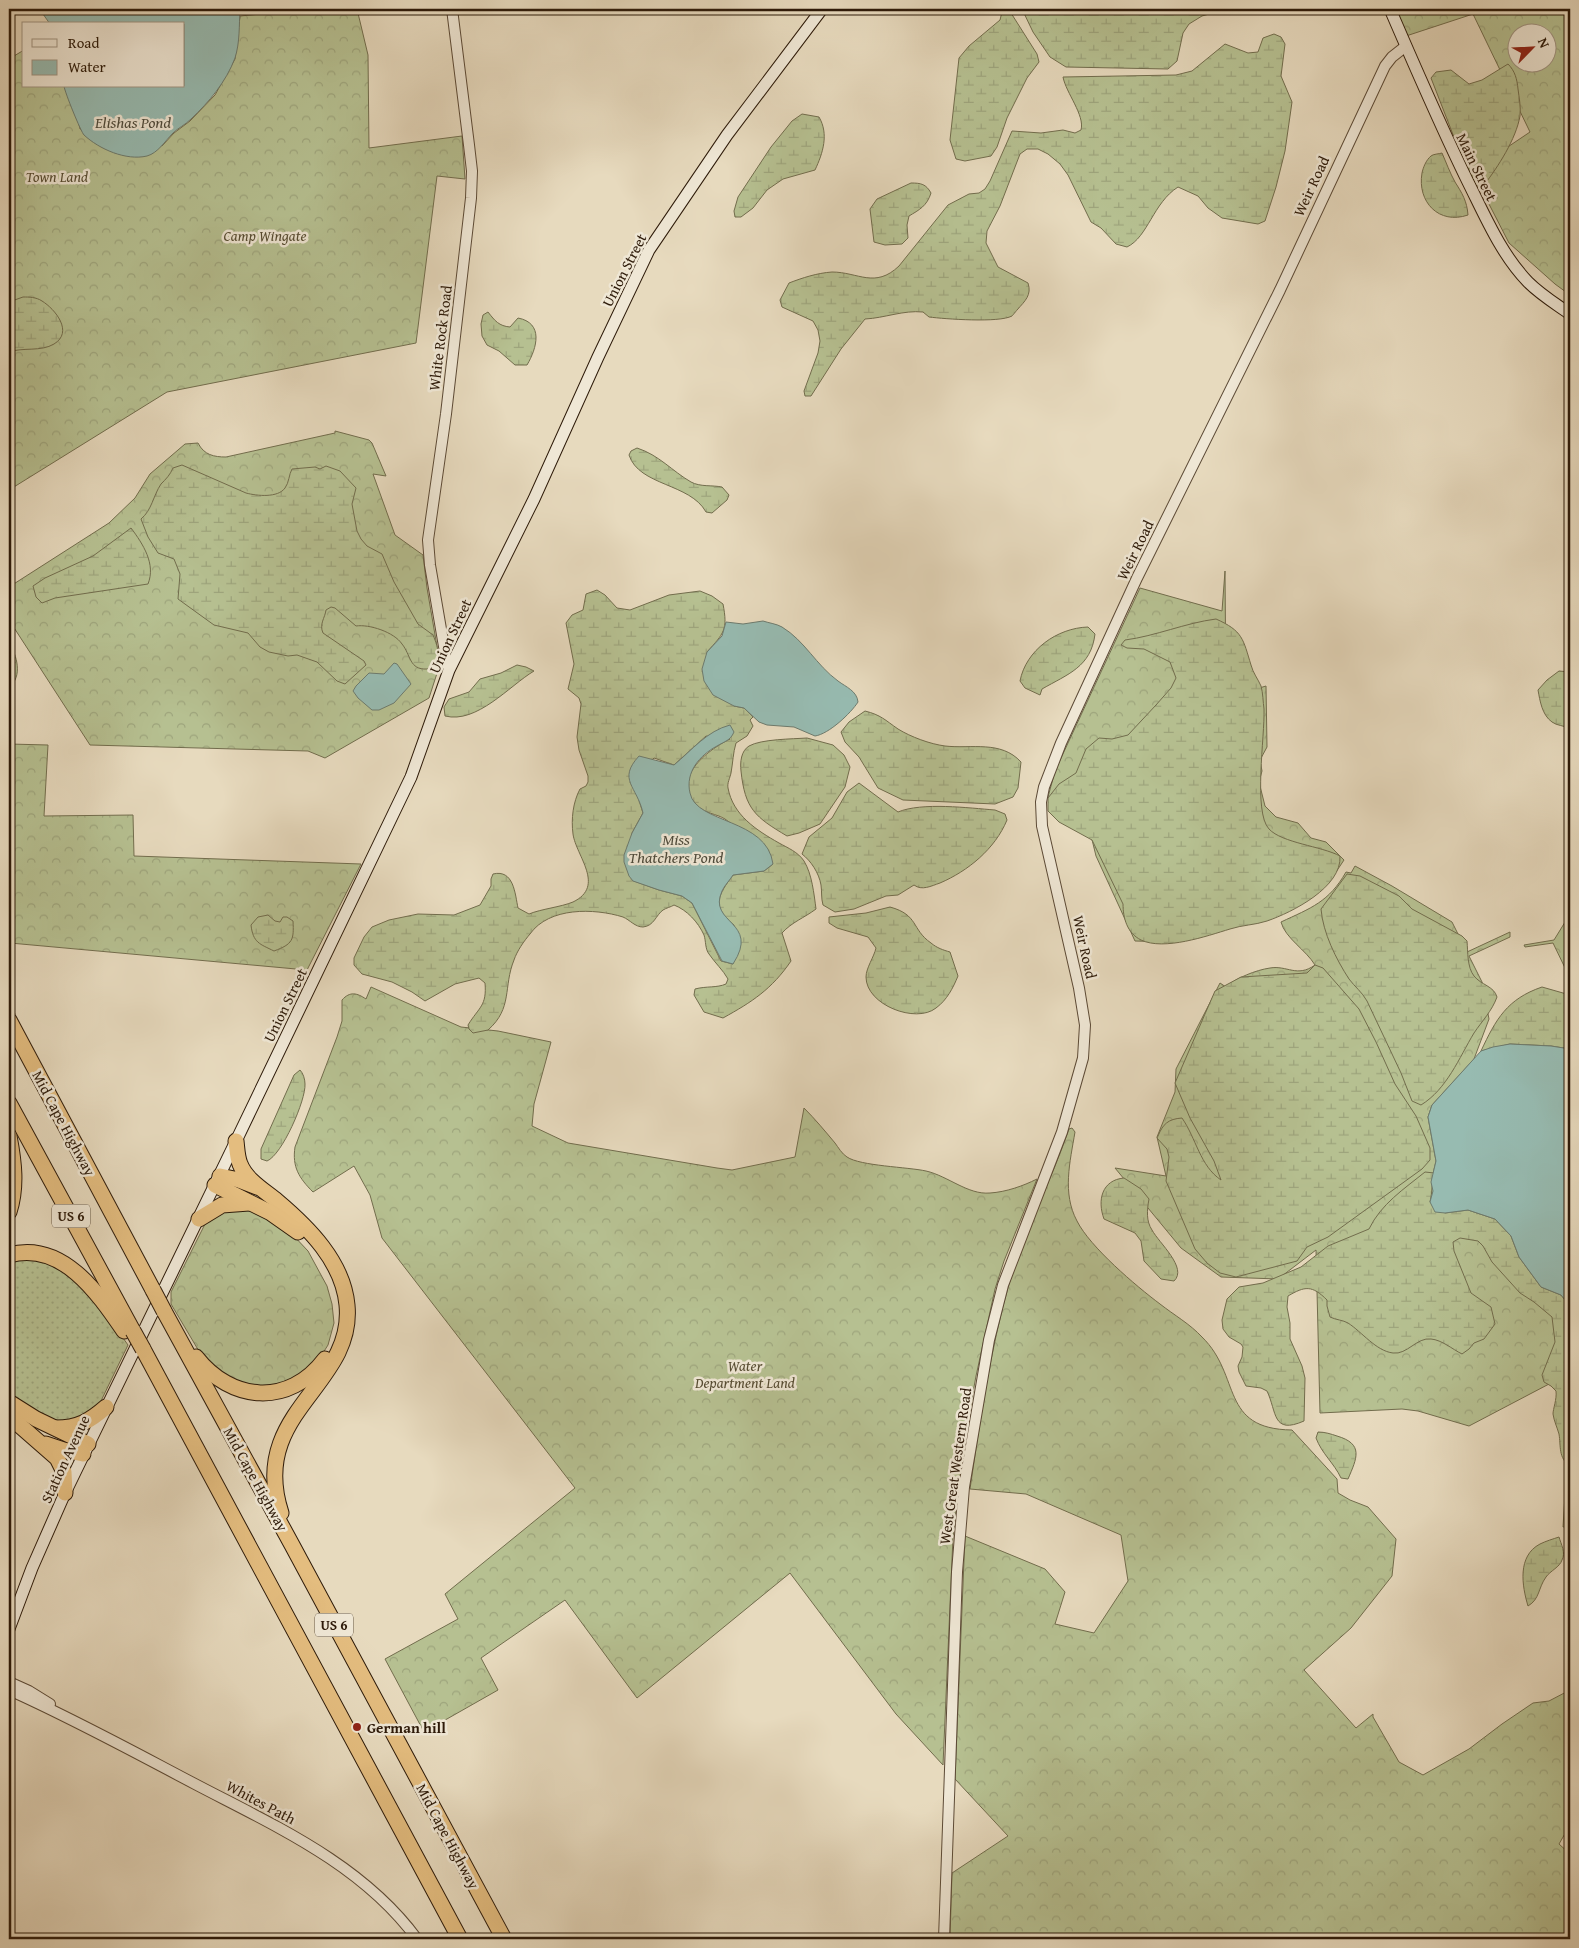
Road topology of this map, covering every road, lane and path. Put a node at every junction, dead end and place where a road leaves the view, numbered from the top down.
1 (452, 9) edge
2 (822, 9) edge
3 (1390, 9) edge
4 (1406, 46) junction
5 (1570, 314) edge
6 (450, 670) junction
7 (9, 1020) edge
8 (1071, 1101) joint
9 (9, 1103) edge
10 (9, 1136) edge
11 (236, 1142) junction
12 (217, 1181) junction
13 (263, 1190) junction
14 (251, 1203) junction
15 (9, 1212) edge
16 (199, 1219) junction
17 (9, 1255) edge
18 (160, 1308) junction
19 (131, 1335) junction
20 (9, 1402) edge
21 (106, 1407) junction
22 (9, 1416) edge
23 (55, 1428) junction
24 (38, 1440) junction
25 (86, 1449) junction
26 (65, 1493) junction
27 (292, 1545) junction
28 (9, 1629) edge
29 (9, 1673) edge
30 (9, 1682) edge
31 (9, 1690) edge
32 (21, 1691) junction
33 (9, 1696) edge
34 (417, 1939) edge
35 (460, 1939) edge
36 (504, 1939) edge
37 (944, 1939) edge

1 - 6 street, White Rock Road
2 - 6 main road, Union Street
3 - 4 main road, Main Street
4 - 5 main road, Main Street
4 - 8 street, Weir Road
6 - 11 main road, Union Street
7 - 18 highway, Mid Cape Highway / US 6, bridge
8 - 37 street, West Great Western Road
9 - 19 highway, US 6
10 - 15 highway
11 - 12 main road, Union Street
11 - 13 highway
12 - 13 highway
12 - 14 highway
12 - 16 main road, Union Street
13 - 27 highway
14 - 16 highway
14 - 18 highway
16 - 18 main road, Union Street
17 - 19 highway
18 - 21 main road, Station Avenue
18 - 27 highway, Mid Cape Highway / US 6
19 - 35 highway, US 6, bridge
20 - 23 highway
21 - 23 highway
21 - 25 main road, Station Avenue
22 - 24 highway
23 - 25 highway
24 - 25 highway
24 - 26 highway
25 - 26 main road, Station Avenue
26 - 28 main road, Station Avenue
27 - 36 highway, Mid Cape Highway / US 6
29 - 32 street
30 - 32 street, Whites Path
31 - 32 street, Whites Path
32 - 33 street
32 - 34 street, Whites Path

